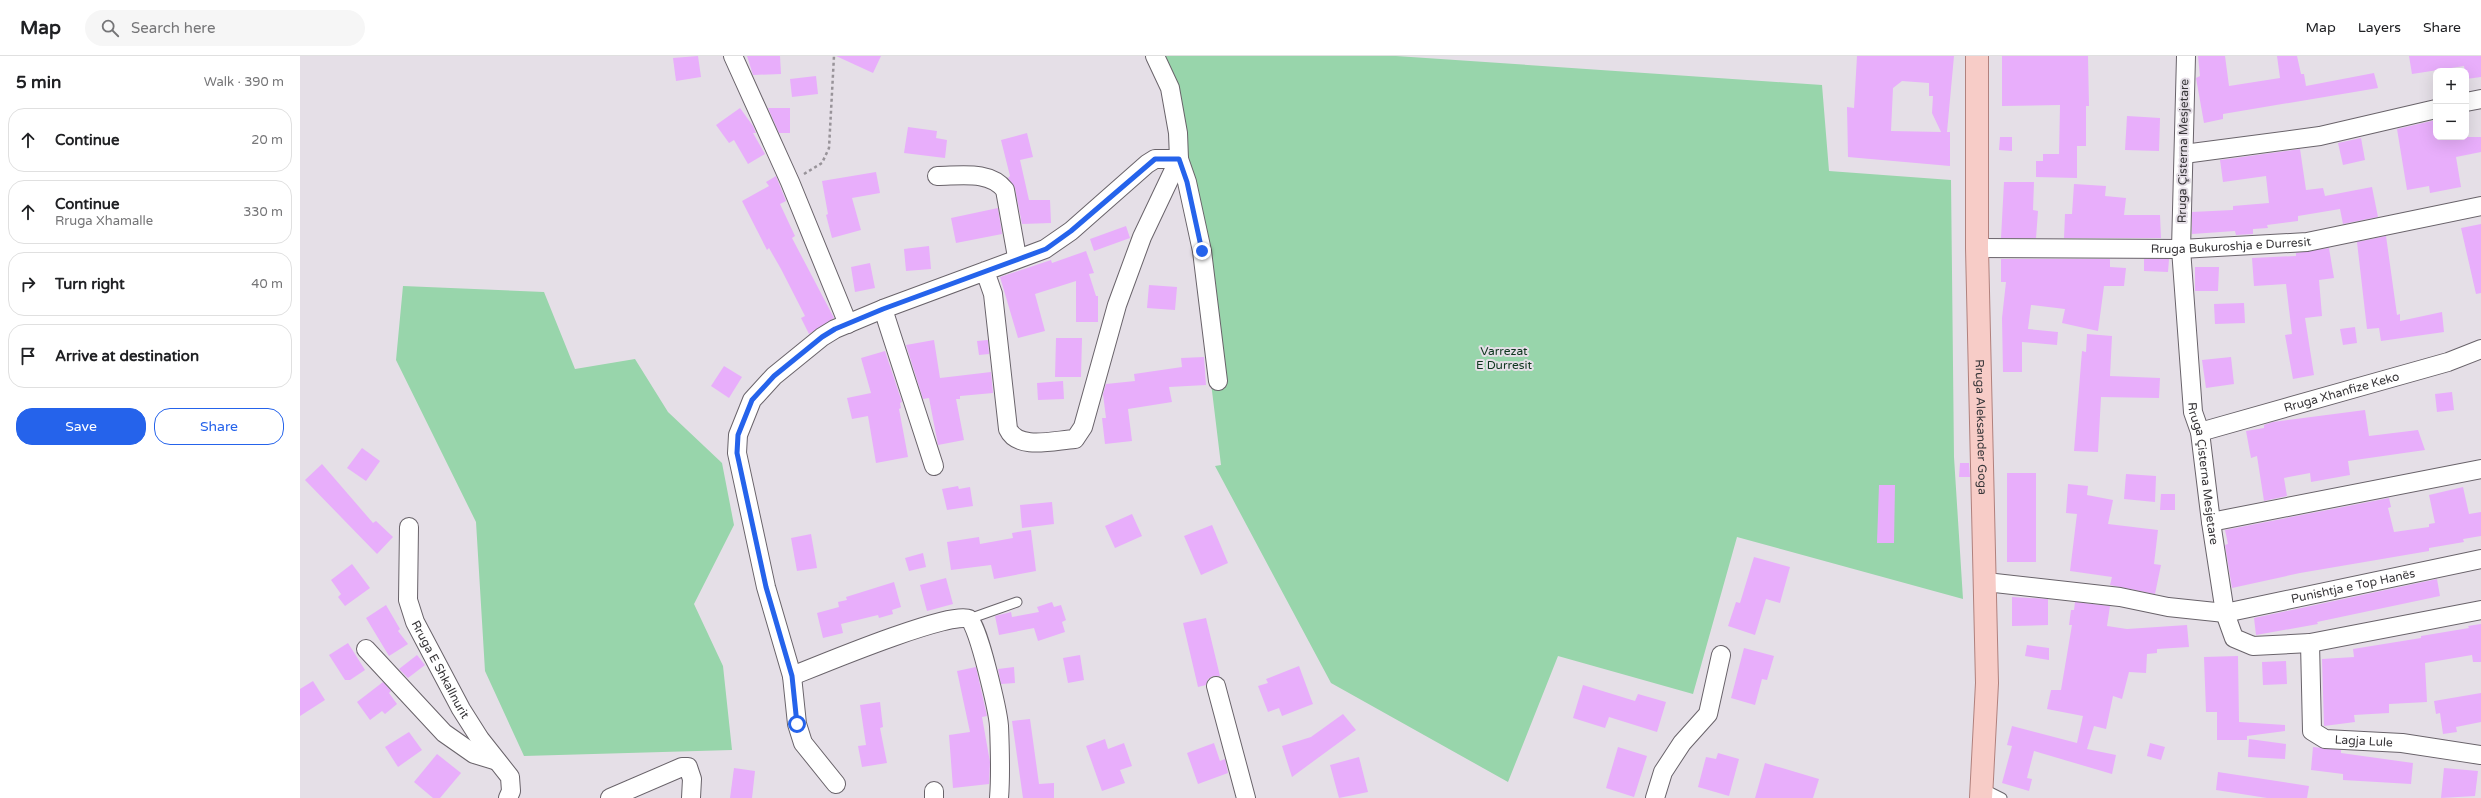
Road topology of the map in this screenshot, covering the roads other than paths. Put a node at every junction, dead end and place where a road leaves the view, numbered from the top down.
1 (733, 56) edge
2 (1155, 56) edge
3 (1976, 56) edge
4 (2186, 56) edge
5 (2481, 99) edge
6 (2469, 101) edge
7 (2433, 110) edge
8 (2184, 154) junction
9 (1179, 159) junction
10 (938, 176) dead end
11 (2481, 206) edge
12 (1977, 248) junction
13 (2181, 249) junction
14 (1017, 257) junction
15 (985, 271) junction
16 (883, 309) junction
17 (848, 324) junction
18 (2481, 349) edge
19 (1218, 381) dead end
20 (2200, 432) junction
21 (934, 466) dead end
22 (2481, 469) edge
23 (2211, 522) junction
24 (409, 527) dead end
25 (2481, 559) edge
26 (1986, 582) junction
27 (1017, 602) dead end
28 (2481, 610) edge
29 (2225, 613) junction
30 (969, 619) junction
31 (2310, 643) junction
32 (366, 649) dead end
33 (1721, 655) dead end
34 (792, 676) junction
35 (1216, 686) dead end
36 (2481, 755) edge
37 (497, 761) junction
38 (836, 784) dead end
39 (1982, 793) edge
40 (508, 798) edge
41 (610, 798) edge
42 (691, 798) edge
43 (999, 798) edge
44 (1246, 798) edge
45 (1655, 798) edge
46 (2002, 798) edge

1 - 17 street
2 - 9 street
3 - 12 main road, Rruga Aleksander Goga
4 - 8 street, Rruga Çisterna Mesjetare
5 - 6 street
7 - 8 street
8 - 13 street, Rruga Çisterna Mesjetare
9 - 14 street
9 - 15 street
9 - 19 street
10 - 14 street
11 - 13 street, Rruga Bukuroshja e Durresit
12 - 13 street, Rruga Bukuroshja e Durresit
12 - 26 main road, Rruga Aleksander Goga
13 - 20 street, Rruga Çisterna Mesjetare
14 - 15 street
15 - 16 street
16 - 17 street
16 - 21 street
17 - 34 street
18 - 20 street, Rruga Xhanfize Keko
20 - 23 street, Rruga Çisterna Mesjetare
22 - 23 street
23 - 29 street, Rruga Çisterna Mesjetare
24 - 37 street, Rruga E Shkallnurit
25 - 29 street, Punishtja e Top Hanës
26 - 29 street, Punishtja e Top Hanës
26 - 39 main road, Rruga Aleksander Goga
27 - 30 lane
28 - 31 street, Rruga Çisterna Mesjetare
29 - 31 street, Rruga Çisterna Mesjetare
30 - 34 street
30 - 43 street
31 - 36 street, Lagja Lule
32 - 37 street
33 - 45 street
34 - 38 street
35 - 44 street
37 - 40 street, Rruga E Shkallnurit
39 - 46 lane
41 - 42 street

